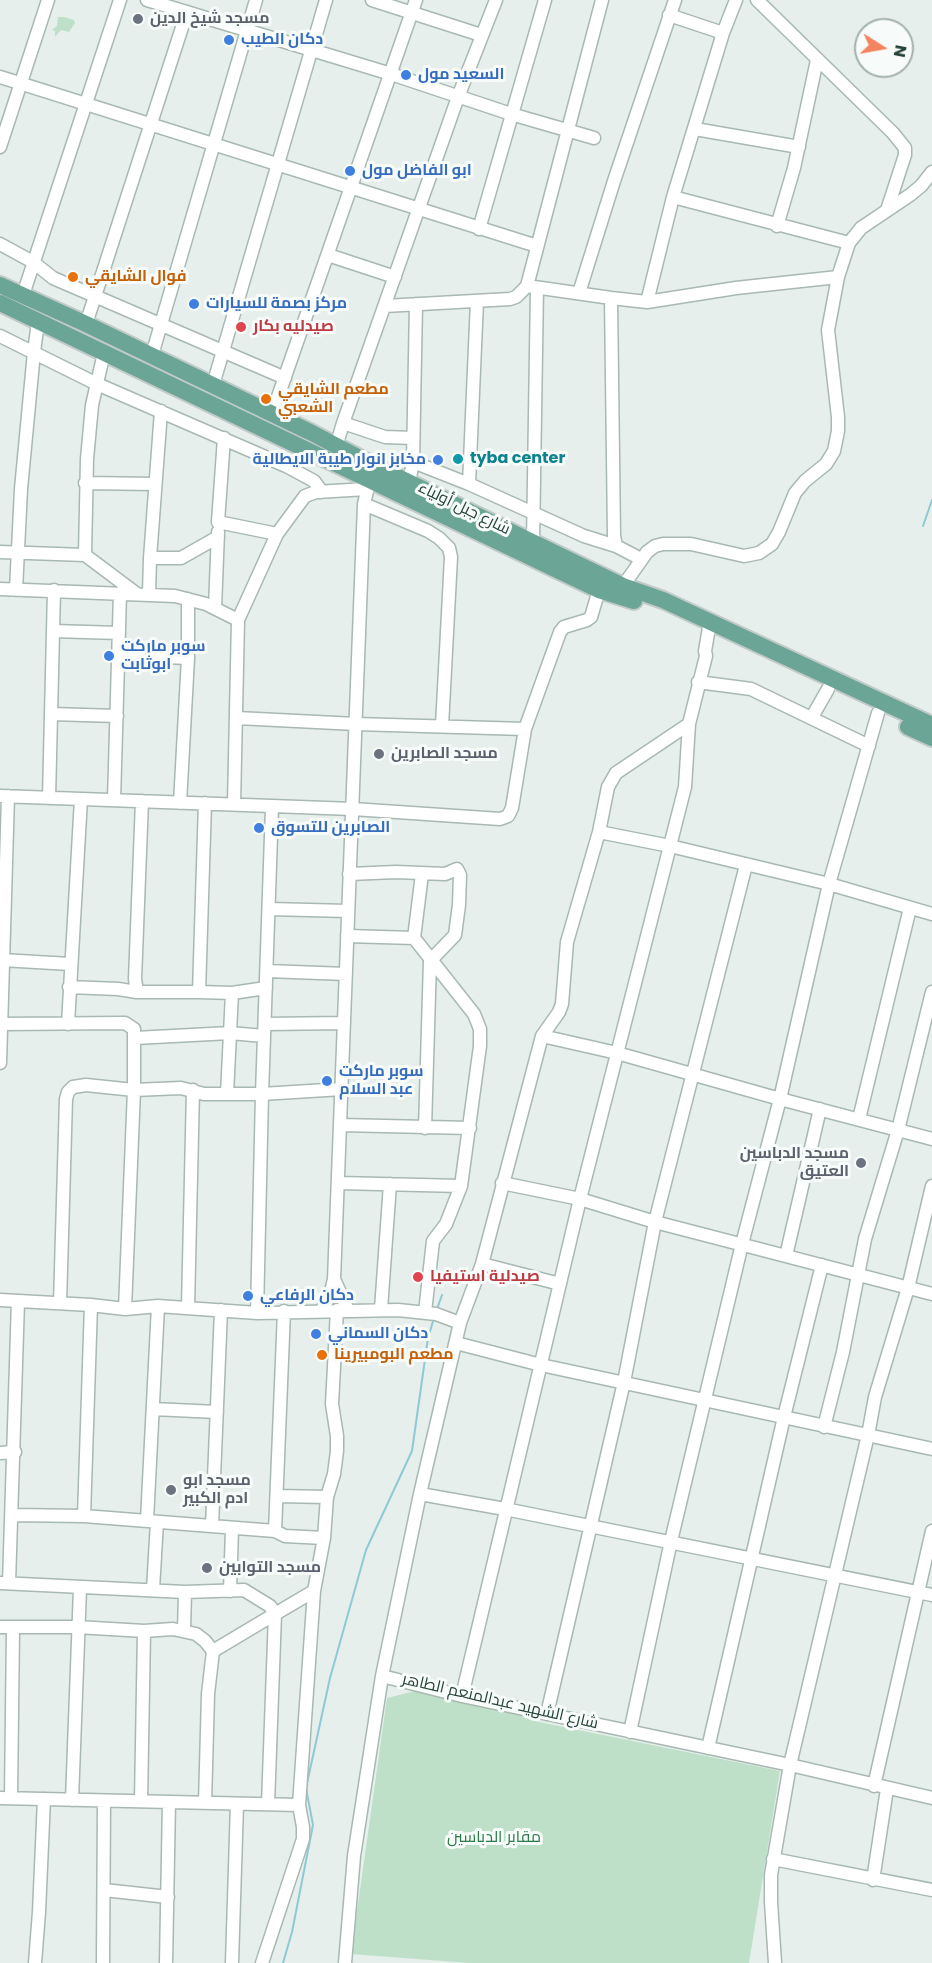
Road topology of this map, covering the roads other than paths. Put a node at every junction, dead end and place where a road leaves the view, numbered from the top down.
1 (48, 0) edge
2 (120, 0) edge
3 (147, 0) edge
4 (256, 0) edge
5 (326, 0) edge
6 (372, 0) edge
7 (416, 0) edge
8 (496, 0) edge
9 (545, 0) edge
10 (602, 0) edge
11 (675, 0) edge
12 (735, 0) edge
13 (757, 0) edge
14 (187, 12) junction
15 (411, 13) junction
16 (669, 15) junction
17 (248, 30) junction
18 (723, 33) junction
19 (481, 36) junction
20 (312, 50) junction
21 (817, 60) junction
22 (391, 74) junction
23 (0, 77) edge
24 (21, 84) junction
25 (458, 97) junction
26 (86, 105) junction
27 (511, 114) junction
28 (150, 125) junction
29 (695, 129) junction
30 (567, 130) junction
31 (594, 138) dead end
32 (213, 145) junction
33 (0, 147) edge
34 (799, 147) junction
35 (279, 165) junction
36 (932, 172) edge
37 (351, 189) junction
38 (674, 197) junction
39 (419, 209) junction
40 (887, 210) junction
41 (777, 226) junction
42 (479, 229) junction
43 (849, 243) junction
44 (0, 244) edge
45 (537, 246) junction
46 (328, 255) junction
47 (33, 262) junction
48 (395, 277) junction
49 (838, 277) junction
50 (0, 285) edge
51 (532, 287) junction
52 (579, 293) junction
53 (23, 295) junction
54 (95, 297) junction
55 (611, 298) junction
56 (477, 302) junction
57 (647, 302) junction
58 (0, 303) edge
59 (416, 304) junction
60 (385, 306) junction
61 (38, 322) junction
62 (86, 324) junction
63 (161, 325) junction
64 (0, 336) edge
65 (34, 351) junction
66 (104, 352) junction
67 (222, 352) junction
68 (152, 356) junction
69 (285, 378) junction
70 (97, 384) junction
71 (213, 385) junction
72 (161, 411) junction
73 (273, 414) junction
74 (343, 423) junction
75 (224, 438) junction
76 (413, 438) junction
77 (336, 447) junction
78 (413, 462) junction
79 (370, 478) junction
80 (409, 482) junction
81 (85, 483) junction
82 (155, 484) junction
83 (469, 484) junction
84 (322, 492) junction
85 (364, 504) junction
86 (534, 515) junction
87 (219, 522) junction
88 (277, 534) junction
89 (218, 537) junction
90 (533, 542) junction
91 (616, 546) junction
92 (0, 552) edge
93 (17, 552) junction
94 (85, 555) junction
95 (150, 558) junction
96 (641, 559) junction
97 (623, 586) junction
98 (0, 589) edge
99 (16, 590) junction
100 (54, 590) junction
101 (599, 590) junction
102 (120, 593) junction
103 (143, 594) junction
104 (188, 598) junction
105 (215, 608) junction
106 (238, 620) junction
107 (710, 627) junction
108 (53, 631) junction
109 (118, 633) junction
110 (118, 655) junction
111 (188, 658) junction
112 (698, 682) junction
113 (828, 689) junction
114 (878, 713) junction
115 (51, 714) junction
116 (117, 716) junction
117 (812, 717) junction
118 (237, 718) junction
119 (356, 724) junction
120 (689, 724) junction
121 (932, 725) edge
122 (442, 726) junction
123 (525, 729) junction
124 (932, 738) edge
125 (869, 746) junction
126 (4, 796) edge
127 (49, 798) junction
128 (81, 799) junction
129 (114, 800) junction
130 (142, 801) junction
131 (180, 802) junction
132 (205, 804) junction
133 (234, 804) junction
134 (273, 807) junction
135 (353, 809) junction
136 (599, 832) junction
137 (3, 845) edge
138 (670, 846) junction
139 (746, 865) junction
140 (349, 874) junction
141 (422, 874) junction
142 (829, 884) junction
143 (2, 890) edge
144 (910, 908) junction
145 (269, 909) junction
146 (348, 911) junction
147 (932, 914) edge
148 (347, 936) junction
149 (414, 938) junction
150 (2, 960) junction
151 (430, 961) junction
152 (70, 964) junction
153 (267, 971) junction
154 (346, 974) junction
155 (69, 987) junction
156 (266, 988) junction
157 (137, 992) junction
158 (199, 992) junction
159 (932, 992) edge
160 (232, 993) junction
161 (344, 1023) junction
162 (1, 1024) edge
163 (68, 1024) junction
164 (265, 1030) junction
165 (230, 1033) junction
166 (542, 1036) junction
167 (135, 1038) junction
168 (617, 1053) junction
169 (0, 1063) edge
170 (694, 1076) junction
171 (342, 1089) junction
172 (134, 1090) junction
173 (193, 1090) junction
174 (227, 1094) junction
175 (262, 1094) junction
176 (780, 1099) junction
177 (820, 1109) junction
178 (859, 1119) junction
179 (341, 1125) junction
180 (425, 1128) junction
181 (470, 1128) junction
182 (898, 1130) junction
183 (932, 1139) edge
184 (339, 1183) junction
185 (502, 1183) junction
186 (390, 1185) junction
187 (462, 1186) junction
188 (932, 1186) edge
189 (580, 1199) junction
190 (655, 1222) junction
191 (741, 1244) junction
192 (786, 1256) junction
193 (482, 1264) junction
194 (822, 1265) junction
195 (859, 1276) junction
196 (334, 1279) junction
197 (560, 1284) junction
198 (908, 1288) junction
199 (932, 1294) edge
200 (0, 1300) edge
201 (18, 1301) junction
202 (60, 1303) junction
203 (91, 1305) junction
204 (158, 1306) junction
205 (188, 1307) junction
206 (381, 1309) junction
207 (124, 1310) junction
208 (221, 1310) junction
209 (342, 1310) junction
210 (284, 1311) junction
211 (321, 1311) junction
212 (425, 1312) junction
213 (257, 1313) junction
214 (460, 1323) junction
215 (456, 1343) junction
216 (541, 1365) junction
217 (624, 1382) junction
218 (705, 1401) junction
219 (153, 1409) junction
220 (217, 1412) junction
221 (784, 1417) junction
222 (824, 1426) junction
223 (868, 1436) junction
224 (932, 1449) edge
225 (15, 1452) junction
226 (0, 1453) edge
227 (420, 1494) junction
228 (277, 1496) junction
229 (327, 1497) junction
230 (505, 1509) junction
231 (13, 1515) junction
232 (84, 1516) junction
233 (152, 1521) junction
234 (212, 1526) junction
235 (591, 1526) junction
236 (232, 1528) junction
237 (274, 1531) junction
238 (932, 1531) edge
239 (324, 1538) junction
240 (671, 1542) junction
241 (751, 1559) junction
242 (836, 1576) junction
243 (5, 1583) edge
244 (80, 1588) junction
245 (153, 1589) junction
246 (230, 1591) junction
247 (314, 1591) junction
248 (185, 1592) junction
249 (918, 1592) junction
250 (932, 1595) edge
251 (275, 1614) junction
252 (0, 1627) edge
253 (13, 1627) junction
254 (77, 1627) junction
255 (144, 1631) junction
256 (184, 1631) junction
257 (213, 1651) junction
258 (382, 1676) junction
259 (462, 1696) junction
260 (547, 1714) junction
261 (630, 1732) junction
262 (708, 1748) junction
263 (790, 1765) junction
264 (874, 1786) junction
265 (887, 1789) junction
266 (6, 1798) edge
267 (932, 1798) edge
268 (44, 1799) junction
269 (72, 1800) junction
270 (104, 1800) junction
271 (141, 1801) junction
272 (170, 1802) junction
273 (205, 1803) junction
274 (237, 1804) junction
275 (268, 1804) junction
276 (299, 1805) junction
277 (774, 1859) junction
278 (873, 1880) junction
279 (105, 1890) junction
280 (932, 1890) edge
281 (168, 1898) junction
282 (35, 1963) edge
283 (103, 1963) edge
284 (166, 1963) edge
285 (232, 1963) edge
286 (262, 1963) edge
287 (345, 1963) edge
288 (775, 1963) edge

1 - 24 street
2 - 26 street
3 - 14 street
4 - 17 street
5 - 20 street
6 - 15 street
7 - 15 street
8 - 19 street
9 - 27 street
10 - 30 street
11 - 16 street
12 - 18 street
13 - 21 street
14 - 17 street
14 - 28 street
15 - 19 street
15 - 22 street
16 - 18 street
16 - 52 street
17 - 20 street
17 - 32 street
18 - 29 street
19 - 25 street
20 - 22 street
20 - 35 street
21 - 34 street
21 - 40 street
22 - 25 street
22 - 37 street
23 - 24 street
24 - 26 street
24 - 33 street
25 - 27 street
25 - 39 street
26 - 28 street
26 - 47 street
27 - 30 street
27 - 42 street
28 - 32 street
28 - 54 street
29 - 34 street
29 - 38 street
30 - 31 street
30 - 45 street
32 - 35 street
32 - 63 street
34 - 41 street
35 - 37 street
35 - 67 street
36 - 40 street
37 - 39 street
37 - 46 street
38 - 41 street
38 - 57 street
39 - 42 street
39 - 48 street
40 - 43 street
41 - 43 street
42 - 45 street
43 - 49 street
44 - 47 street
45 - 51 street
46 - 48 street
46 - 69 street
47 - 53 street
47 - 54 street
48 - 60 street
49 - 57 street
49 - 96 street
50 - 53 main road, شارع جبل أولياء
51 - 52 street
51 - 56 street
51 - 86 street
52 - 55 street
53 - 62 main road, شارع جبل أولياء
54 - 62 street
54 - 63 street
55 - 57 street
55 - 91 street
56 - 59 street
56 - 83 street
58 - 61 main road, شارع جبل أولياء
59 - 60 street
59 - 76 street
60 - 74 street
61 - 65 street
61 - 66 main road, شارع جبل أولياء
62 - 68 main road, شارع جبل أولياء
63 - 67 street
63 - 68 street
64 - 65 street
65 - 70 street
65 - 93 street
66 - 70 street
66 - 79 main road, شارع جبل أولياء
67 - 69 street
67 - 71 street
68 - 71 main road, شارع جبل أولياء
69 - 73 street
70 - 72 street
70 - 81 street
71 - 73 main road, شارع جبل أولياء
72 - 75 street
72 - 82 street
73 - 77 main road, شارع جبل أولياء
74 - 76 street
74 - 77 street
75 - 84 street
75 - 87 street
76 - 78 street
77 - 79 main road, شارع جبل أولياء
78 - 80 street
78 - 83 street
79 - 80 main road, شارع جبل أولياء
79 - 84 street
79 - 85 street
79 - 101 main road, شارع جبل أولياء
80 - 90 main road, شارع جبل أولياء
81 - 82 street
81 - 94 street
82 - 95 street
83 - 86 street
84 - 88 street
85 - 119 street
85 - 122 street
86 - 90 street
86 - 91 street
87 - 88 street
87 - 89 street
88 - 106 street
89 - 95 street
89 - 105 street
90 - 97 main road, شارع جبل أولياء
91 - 96 street
92 - 93 street
93 - 94 street
93 - 99 street
94 - 103 street
95 - 103 street
96 - 97 street
97 - 107 main road, شارع جبل أولياء
98 - 99 street
99 - 100 street
100 - 102 street
100 - 108 street
101 - 107 main road, شارع جبل أولياء
101 - 123 street
102 - 103 street
102 - 109 street
103 - 104 street
104 - 105 street
104 - 111 street
105 - 106 street
106 - 118 street
107 - 112 street
107 - 113 main road, شارع جبل أولياء
107 - 121 main road, شارع جبل أولياء
108 - 109 street
108 - 115 street
109 - 110 street
110 - 111 street
110 - 116 street
111 - 131 street
112 - 117 street
112 - 120 street
113 - 114 main road, شارع جبل أولياء
113 - 117 street
114 - 124 main road, شارع جبل أولياء
114 - 125 street
115 - 116 street
115 - 127 street
116 - 129 street
117 - 125 street
118 - 119 street
118 - 133 street
119 - 122 street
119 - 135 street
120 - 136 street
120 - 138 street
122 - 123 street
123 - 135 street
125 - 142 street
126 - 127 street
126 - 137 street
127 - 128 street
128 - 129 street
128 - 152 street
129 - 130 street
130 - 131 street
130 - 157 street
131 - 132 street
132 - 133 street
132 - 158 street
133 - 134 street
134 - 135 street
134 - 145 street
135 - 140 street
136 - 138 street
136 - 166 street
137 - 143 street
138 - 139 street
138 - 168 street
139 - 142 street
139 - 170 street
140 - 141 street
140 - 146 street
141 - 149 street
141 - 151 street
142 - 144 street
142 - 176 street
143 - 150 street
144 - 147 street
144 - 178 street
145 - 146 street
145 - 153 street
146 - 148 street
148 - 149 street
148 - 154 street
149 - 151 street
150 - 152 street
150 - 162 street
151 - 180 street
151 - 181 street
152 - 155 street
153 - 154 street
153 - 156 street
154 - 161 street
155 - 157 street
155 - 163 street
156 - 160 street
156 - 164 street
157 - 158 street
158 - 160 street
159 - 182 street
160 - 165 street
161 - 164 street
161 - 171 street
162 - 163 street
162 - 169 street
163 - 167 street
164 - 165 street
164 - 175 street
165 - 167 street
165 - 174 street
166 - 168 street
166 - 185 street, شارع الشهيد عبدالمنعم الطاهر
167 - 172 street
168 - 170 street
168 - 189 street
170 - 176 street
170 - 190 street
171 - 175 street
171 - 179 street
172 - 173 street
172 - 202 street
172 - 207 street
173 - 174 street
173 - 205 street
174 - 175 street
175 - 213 street
176 - 177 street
176 - 191 street
177 - 178 street
177 - 192 street
178 - 182 street
179 - 180 street
179 - 184 street
180 - 181 street
181 - 187 street
182 - 183 street
182 - 195 street
184 - 186 street
184 - 196 street
185 - 189 street
185 - 193 street, شارع الشهيد عبدالمنعم الطاهر
186 - 187 street
186 - 206 street
187 - 212 street
188 - 198 street
189 - 190 street
189 - 197 street
190 - 191 street
190 - 217 street
191 - 192 street
191 - 218 street
192 - 194 street
193 - 197 street
193 - 214 street, شارع الشهيد عبدالمنعم الطاهر
194 - 195 street
194 - 221 street
195 - 198 street
195 - 222 street
196 - 209 street
196 - 211 street
197 - 216 street
198 - 199 street
198 - 223 street
200 - 201 street
201 - 202 street
201 - 225 street
202 - 203 street
203 - 207 street
203 - 232 street
204 - 205 street
204 - 207 street
204 - 219 street
205 - 208 street
206 - 209 street
206 - 212 street
208 - 213 street
208 - 220 street
209 - 211 street
209 - 229 street
210 - 211 street
210 - 213 street
210 - 228 street
212 - 214 street
214 - 215 street, شارع الشهيد عبدالمنعم الطاهر
215 - 216 street
215 - 227 street, شارع الشهيد عبدالمنعم الطاهر
216 - 217 street
216 - 230 street
217 - 218 street
217 - 235 street
218 - 221 street
218 - 240 street
219 - 220 street
219 - 233 street
220 - 234 street
221 - 222 street
221 - 241 street
222 - 223 street
223 - 224 street
223 - 242 street
225 - 226 street
225 - 231 street
227 - 230 street
227 - 258 street, شارع الشهيد عبدالمنعم الطاهر
228 - 229 street
228 - 237 street
229 - 239 street
230 - 235 street
230 - 259 street
231 - 232 street
231 - 243 street
232 - 233 street
233 - 234 street
233 - 245 street
234 - 236 street
235 - 240 street
235 - 260 street
236 - 237 street
236 - 246 street
237 - 239 street
238 - 249 street
239 - 247 street
240 - 241 street
240 - 261 street
241 - 242 street
241 - 262 street
242 - 249 street
242 - 263 street
243 - 244 street
244 - 245 street
244 - 254 street
245 - 248 street
246 - 248 street
246 - 251 street
247 - 251 street
247 - 276 street
248 - 256 street
249 - 250 street
249 - 264 street
251 - 257 street
251 - 275 street
252 - 253 street
253 - 254 street
253 - 266 street
254 - 255 street
254 - 269 street
255 - 256 street
255 - 271 street
256 - 257 street
257 - 273 street
258 - 259 street, شارع الشهيد عبدالمنعم الطاهر
258 - 287 street
259 - 260 street, شارع الشهيد عبدالمنعم الطاهر
260 - 261 street, شارع الشهيد عبدالمنعم الطاهر
261 - 262 street, شارع الشهيد عبدالمنعم الطاهر
262 - 263 street, شارع الشهيد عبدالمنعم الطاهر
263 - 264 street, شارع الشهيد عبدالمنعم الطاهر
263 - 277 street
264 - 265 street, شارع الشهيد عبدالمنعم الطاهر
265 - 267 street, شارع الشهيد عبدالمنعم الطاهر
265 - 278 street
266 - 268 street
268 - 269 street
268 - 282 street
269 - 270 street
270 - 271 street
270 - 279 street
271 - 272 street
272 - 273 street
272 - 281 street
273 - 274 street
274 - 275 street
274 - 285 street
275 - 276 street
276 - 286 street
277 - 278 street
277 - 288 street
278 - 280 street
279 - 281 street
279 - 283 street
281 - 284 street

